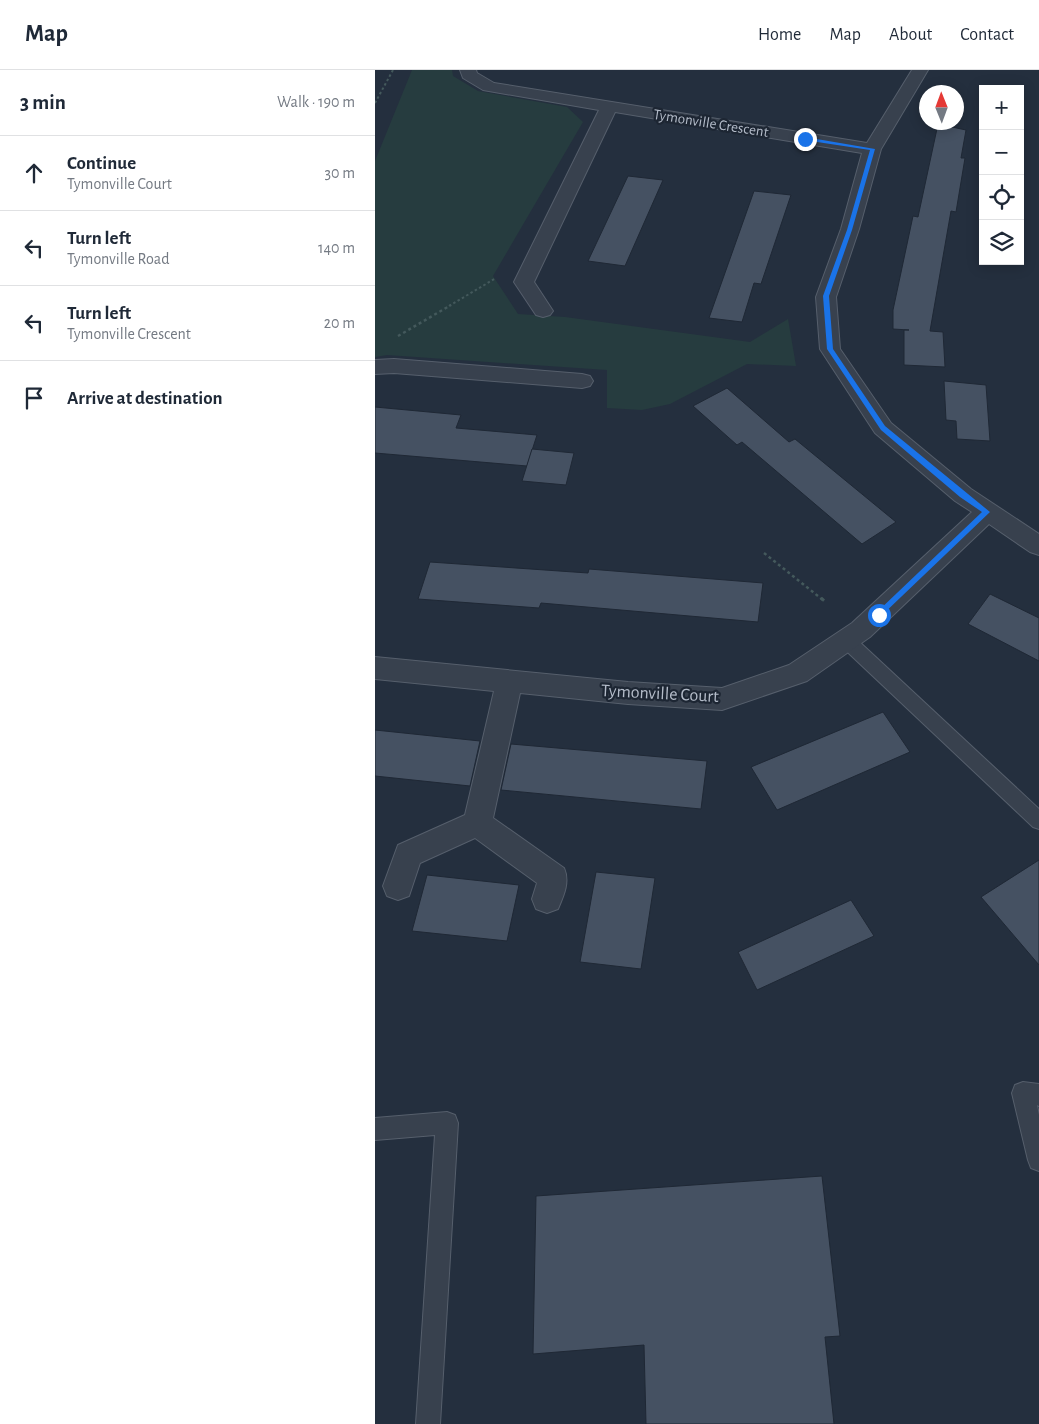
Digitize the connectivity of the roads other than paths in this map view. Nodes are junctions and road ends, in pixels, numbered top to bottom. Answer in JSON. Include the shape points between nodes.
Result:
{"nodes":[{"id":1,"x":468,"y":70,"type":"edge"},
{"id":2,"x":920,"y":70,"type":"edge"},
{"id":3,"x":609,"y":107,"type":"junction"},
{"id":4,"x":872,"y":149,"type":"junction"},
{"id":5,"x":543,"y":311,"type":"dead end"},
{"id":6,"x":375,"y":367,"type":"edge"},
{"id":7,"x":582,"y":382,"type":"dead end"},
{"id":8,"x":987,"y":512,"type":"junction"},
{"id":9,"x":1039,"y":546,"type":"edge"},
{"id":10,"x":846,"y":640,"type":"junction"},
{"id":11,"x":375,"y":668,"type":"edge"},
{"id":12,"x":510,"y":682,"type":"junction"},
{"id":13,"x":1039,"y":821,"type":"edge"},
{"id":14,"x":477,"y":823,"type":"junction"},
{"id":15,"x":398,"y":886,"type":"dead end"},
{"id":16,"x":547,"y":899,"type":"dead end"},
{"id":17,"x":1039,"y":1095,"type":"edge"},
{"id":18,"x":375,"y":1129,"type":"edge"},
{"id":19,"x":1039,"y":1160,"type":"edge"},
{"id":20,"x":428,"y":1424,"type":"edge"}],
"edges":[{"from":1,"to":3,"type":"street","name":"Tymonville Crescent","via":[[469,76],[489,87]]},
{"from":2,"to":4,"type":"street"},
{"from":3,"to":4,"type":"street","name":"Tymonville Crescent"},
{"from":3,"to":5,"type":"street","via":[[524,282]]},
{"from":4,"to":8,"type":"street","via":[[850,230],[826,296],[830,349],[883,428]]},
{"from":6,"to":7,"type":"street"},
{"from":8,"to":9,"type":"street"},
{"from":8,"to":10,"type":"street","name":"Tymonville Court","via":[[879,615]]},
{"from":10,"to":12,"type":"street","name":"Tymonville Court","via":[[797,673],[722,699]]},
{"from":10,"to":13,"type":"lane"},
{"from":11,"to":12,"type":"street","name":"Tymonville Court"},
{"from":12,"to":14,"type":"street"},
{"from":14,"to":15,"type":"street","via":[[408,854]]},
{"from":14,"to":16,"type":"street","via":[[553,878]]},
{"from":17,"to":19,"type":"lane","via":[[1023,1093]]},
{"from":18,"to":20,"type":"lane","via":[[447,1123]]}]}
